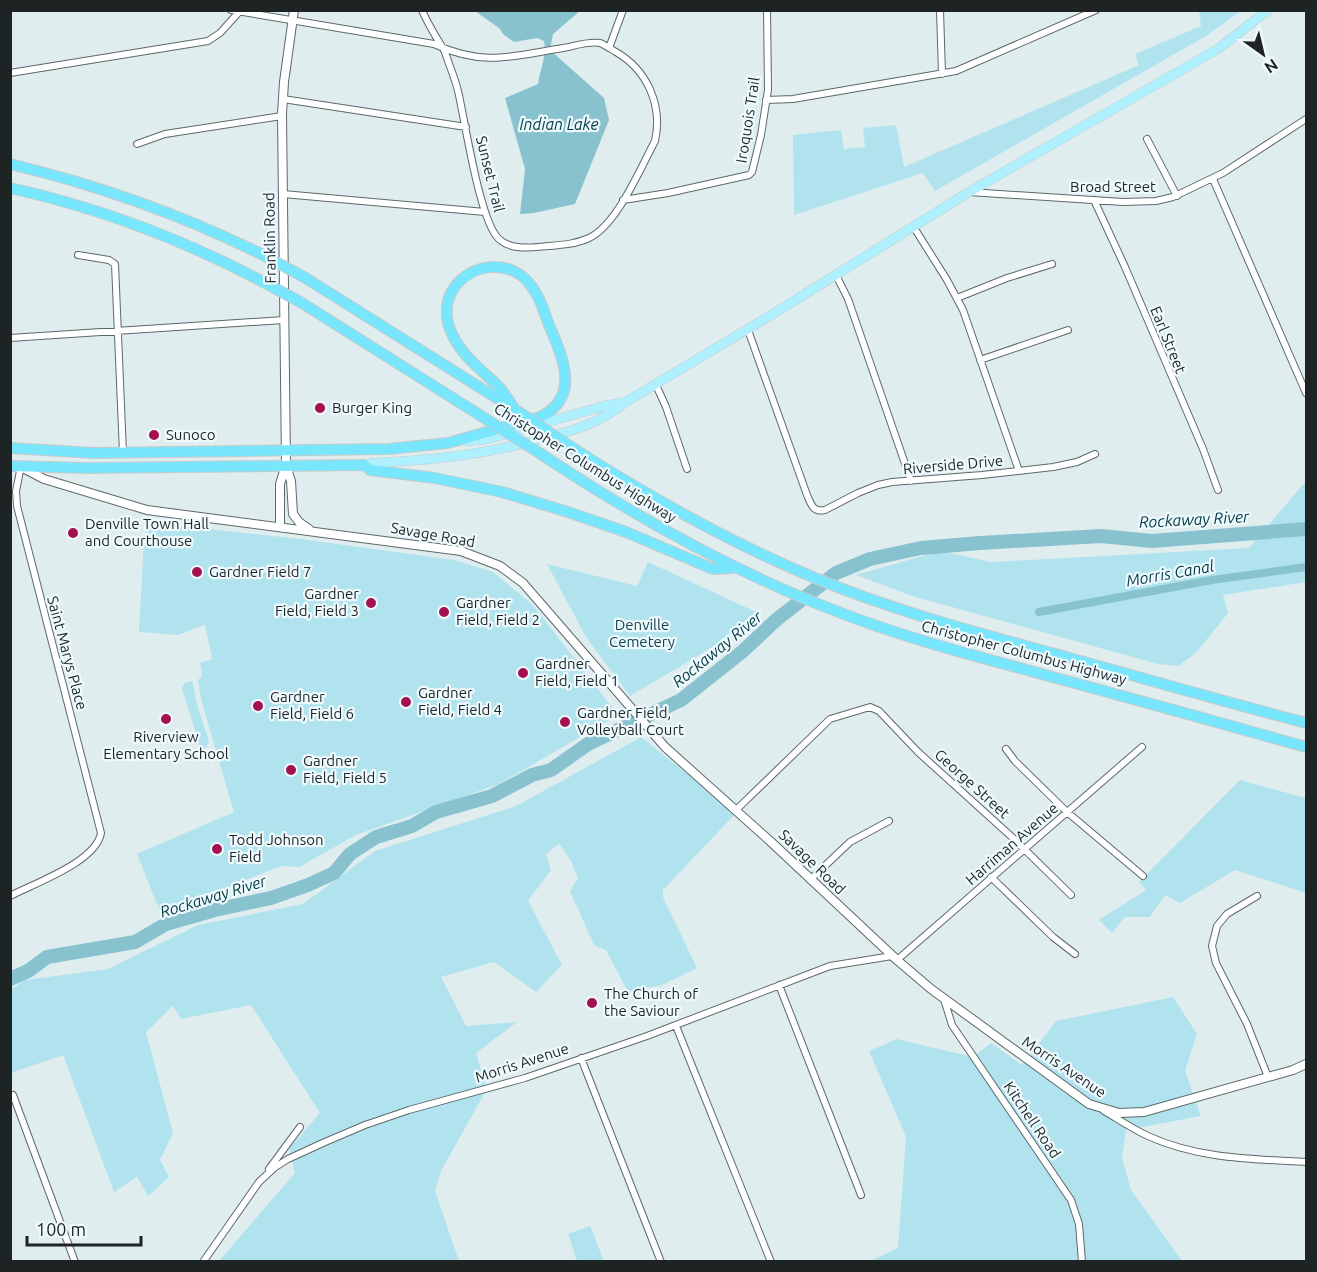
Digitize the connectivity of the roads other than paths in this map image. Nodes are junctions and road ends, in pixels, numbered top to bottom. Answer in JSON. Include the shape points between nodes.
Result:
{"nodes":[{"id":1,"x":231,"y":10,"type":"edge"},
{"id":2,"x":294,"y":10,"type":"edge"},
{"id":3,"x":422,"y":10,"type":"edge"},
{"id":4,"x":623,"y":10,"type":"edge"},
{"id":5,"x":767,"y":10,"type":"edge"},
{"id":6,"x":940,"y":10,"type":"edge"},
{"id":7,"x":1096,"y":10,"type":"edge"},
{"id":8,"x":1268,"y":10,"type":"edge"},
{"id":9,"x":239,"y":12,"type":"junction"},
{"id":10,"x":1078,"y":14,"type":"edge"},
{"id":11,"x":292,"y":21,"type":"junction"},
{"id":12,"x":442,"y":48,"type":"junction"},
{"id":13,"x":609,"y":48,"type":"junction"},
{"id":14,"x":10,"y":74,"type":"edge"},
{"id":15,"x":942,"y":74,"type":"junction"},
{"id":16,"x":283,"y":99,"type":"junction"},
{"id":17,"x":766,"y":100,"type":"junction"},
{"id":18,"x":282,"y":116,"type":"junction"},
{"id":19,"x":1306,"y":119,"type":"edge"},
{"id":20,"x":466,"y":127,"type":"junction"},
{"id":21,"x":1147,"y":139,"type":"dead end"},
{"id":22,"x":137,"y":144,"type":"dead end"},
{"id":23,"x":10,"y":164,"type":"edge"},
{"id":24,"x":1213,"y":179,"type":"junction"},
{"id":25,"x":10,"y":188,"type":"edge"},
{"id":26,"x":969,"y":192,"type":"junction"},
{"id":27,"x":283,"y":194,"type":"junction"},
{"id":28,"x":1177,"y":196,"type":"junction"},
{"id":29,"x":623,"y":200,"type":"junction"},
{"id":30,"x":1094,"y":200,"type":"junction"},
{"id":31,"x":485,"y":212,"type":"junction"},
{"id":32,"x":913,"y":226,"type":"junction"},
{"id":33,"x":78,"y":255,"type":"dead end"},
{"id":34,"x":1052,"y":264,"type":"dead end"},
{"id":35,"x":836,"y":275,"type":"junction"},
{"id":36,"x":957,"y":298,"type":"junction"},
{"id":37,"x":284,"y":320,"type":"junction"},
{"id":38,"x":748,"y":330,"type":"junction"},
{"id":39,"x":1068,"y":330,"type":"dead end"},
{"id":40,"x":118,"y":331,"type":"junction"},
{"id":41,"x":10,"y":338,"type":"edge"},
{"id":42,"x":980,"y":360,"type":"junction"},
{"id":43,"x":656,"y":385,"type":"junction"},
{"id":44,"x":1306,"y":393,"type":"edge"},
{"id":45,"x":624,"y":403,"type":"junction"},
{"id":46,"x":515,"y":410,"type":"junction"},
{"id":47,"x":448,"y":443,"type":"junction"},
{"id":48,"x":10,"y":448,"type":"edge"},
{"id":49,"x":286,"y":451,"type":"junction"},
{"id":50,"x":123,"y":453,"type":"junction"},
{"id":51,"x":1095,"y":454,"type":"dead end"},
{"id":52,"x":286,"y":465,"type":"junction"},
{"id":53,"x":364,"y":465,"type":"junction"},
{"id":54,"x":16,"y":466,"type":"edge"},
{"id":55,"x":687,"y":469,"type":"dead end"},
{"id":56,"x":1019,"y":471,"type":"junction"},
{"id":57,"x":911,"y":481,"type":"junction"},
{"id":58,"x":1218,"y":490,"type":"dead end"},
{"id":59,"x":293,"y":514,"type":"junction"},
{"id":60,"x":280,"y":527,"type":"junction"},
{"id":61,"x":312,"y":531,"type":"junction"},
{"id":62,"x":735,"y":568,"type":"junction"},
{"id":63,"x":1306,"y":723,"type":"edge"},
{"id":64,"x":1142,"y":747,"type":"dead end"},
{"id":65,"x":1306,"y":747,"type":"edge"},
{"id":66,"x":1006,"y":748,"type":"dead end"},
{"id":67,"x":735,"y":811,"type":"junction"},
{"id":68,"x":1067,"y":812,"type":"junction"},
{"id":69,"x":889,"y":821,"type":"dead end"},
{"id":70,"x":1024,"y":850,"type":"junction"},
{"id":71,"x":1143,"y":876,"type":"dead end"},
{"id":72,"x":992,"y":877,"type":"junction"},
{"id":73,"x":810,"y":879,"type":"junction"},
{"id":74,"x":11,"y":894,"type":"edge"},
{"id":75,"x":1071,"y":895,"type":"dead end"},
{"id":76,"x":1257,"y":896,"type":"dead end"},
{"id":77,"x":1075,"y":954,"type":"dead end"},
{"id":78,"x":895,"y":958,"type":"junction"},
{"id":79,"x":779,"y":985,"type":"junction"},
{"id":80,"x":927,"y":986,"type":"joint"},
{"id":81,"x":944,"y":999,"type":"junction"},
{"id":82,"x":676,"y":1026,"type":"junction"},
{"id":83,"x":581,"y":1058,"type":"junction"},
{"id":84,"x":1306,"y":1064,"type":"edge"},
{"id":85,"x":1268,"y":1077,"type":"junction"},
{"id":86,"x":13,"y":1095,"type":"dead end"},
{"id":87,"x":1099,"y":1108,"type":"junction"},
{"id":88,"x":300,"y":1127,"type":"dead end"},
{"id":89,"x":1306,"y":1162,"type":"edge"},
{"id":90,"x":259,"y":1182,"type":"junction"},
{"id":91,"x":861,"y":1195,"type":"dead end"},
{"id":92,"x":75,"y":1262,"type":"edge"},
{"id":93,"x":203,"y":1262,"type":"edge"},
{"id":94,"x":661,"y":1262,"type":"edge"},
{"id":95,"x":771,"y":1262,"type":"edge"},
{"id":96,"x":1082,"y":1262,"type":"edge"}],
"edges":[{"from":1,"to":9,"type":"street"},
{"from":2,"to":11,"type":"street","name":"Franklin Road"},
{"from":3,"to":12,"type":"street","name":"Sunset Trail"},
{"from":4,"to":13,"type":"street"},
{"from":5,"to":17,"type":"street","name":"Iroquois Trail"},
{"from":6,"to":15,"type":"street"},
{"from":7,"to":10,"type":"street"},
{"from":8,"to":26,"type":"main road","via":[[1218,49]]},
{"from":9,"to":11,"type":"street"},
{"from":9,"to":14,"type":"street","via":[[208,40]]},
{"from":10,"to":15,"type":"street","via":[[980,61]]},
{"from":11,"to":12,"type":"street"},
{"from":11,"to":16,"type":"street","name":"Franklin Road"},
{"from":12,"to":13,"type":"street","via":[[469,56],[504,59],[599,43]]},
{"from":12,"to":20,"type":"street","name":"Sunset Trail","via":[[457,87]]},
{"from":13,"to":29,"type":"street","name":"Sunset Trail","via":[[628,59],[642,74],[654,99],[658,120],[655,141]]},
{"from":15,"to":17,"type":"street"},
{"from":16,"to":18,"type":"street","name":"Franklin Road"},
{"from":16,"to":20,"type":"street"},
{"from":17,"to":29,"type":"street","name":"Iroquois Trail","via":[[755,160],[748,175]]},
{"from":18,"to":22,"type":"street","via":[[165,134]]},
{"from":18,"to":27,"type":"street","name":"Franklin Road"},
{"from":19,"to":24,"type":"street","name":"Broad Street"},
{"from":20,"to":31,"type":"street","name":"Sunset Trail"},
{"from":21,"to":28,"type":"street"},
{"from":23,"to":46,"type":"highway","name":"Christopher Columbus Highway","bridge":true,"via":[[150,205],[261,254]]},
{"from":24,"to":28,"type":"street","name":"Broad Street"},
{"from":24,"to":44,"type":"street"},
{"from":25,"to":62,"type":"highway","name":"Christopher Columbus Highway","bridge":true,"via":[[158,232],[269,285],[645,520]]},
{"from":26,"to":30,"type":"street","name":"Broad Street"},
{"from":26,"to":32,"type":"main road"},
{"from":27,"to":31,"type":"street"},
{"from":27,"to":37,"type":"street","name":"Franklin Road"},
{"from":28,"to":30,"type":"street","name":"Broad Street","via":[[1156,201]]},
{"from":29,"to":31,"type":"street","name":"Sunset Trail","via":[[599,233],[570,244],[510,246],[493,233]]},
{"from":30,"to":58,"type":"street","name":"Earl Street"},
{"from":32,"to":35,"type":"main road"},
{"from":32,"to":36,"type":"street"},
{"from":33,"to":40,"type":"street","via":[[115,264]]},
{"from":34,"to":36,"type":"street"},
{"from":35,"to":38,"type":"main road"},
{"from":35,"to":57,"type":"street","via":[[848,299]]},
{"from":36,"to":42,"type":"street"},
{"from":37,"to":40,"type":"street"},
{"from":37,"to":49,"type":"street","name":"Franklin Road"},
{"from":38,"to":43,"type":"main road"},
{"from":38,"to":57,"type":"street","name":"Riverside Drive","via":[[814,508],[830,508],[878,485]]},
{"from":39,"to":42,"type":"street"},
{"from":40,"to":41,"type":"street"},
{"from":40,"to":50,"type":"street"},
{"from":42,"to":56,"type":"street"},
{"from":43,"to":45,"type":"main road"},
{"from":43,"to":55,"type":"street"},
{"from":45,"to":47,"type":"main road","via":[[488,439]]},
{"from":45,"to":53,"type":"main road","via":[[608,416],[573,431],[504,450]]},
{"from":46,"to":47,"type":"highway","via":[[500,388],[469,360],[448,326],[450,294],[464,277],[483,268],[506,268],[529,283],[562,356],[566,373],[564,391],[547,414]]},
{"from":46,"to":63,"type":"highway","name":"Christopher Columbus Highway","bridge":true,"via":[[705,526],[873,600]]},
{"from":47,"to":49,"type":"highway","via":[[388,449]]},
{"from":48,"to":50,"type":"highway"},
{"from":49,"to":50,"type":"highway"},
{"from":49,"to":52,"type":"street","name":"Franklin Road"},
{"from":51,"to":56,"type":"street","name":"Riverside Drive","via":[[1077,462]]},
{"from":52,"to":53,"type":"highway"},
{"from":52,"to":54,"type":"highway"},
{"from":52,"to":59,"type":"street","name":"Franklin Road"},
{"from":52,"to":60,"type":"street","name":"Franklin Road","via":[[280,484]]},
{"from":53,"to":62,"type":"highway","via":[[370,470],[502,492],[626,532],[713,569]]},
{"from":54,"to":60,"type":"street","name":"Savage Road","via":[[129,506]]},
{"from":54,"to":74,"type":"street","name":"Saint Marys Place","via":[[18,506],[100,837],[84,857]]},
{"from":56,"to":57,"type":"street","name":"Riverside Drive"},
{"from":59,"to":60,"type":"street"},
{"from":59,"to":61,"type":"street"},
{"from":60,"to":61,"type":"street","name":"Savage Road"},
{"from":61,"to":67,"type":"street","name":"Savage Road","via":[[461,551],[500,566],[541,602],[665,747]]},
{"from":62,"to":65,"type":"highway","name":"Christopher Columbus Highway","via":[[834,611],[940,646]]},
{"from":64,"to":68,"type":"street","name":"Harriman Avenue"},
{"from":66,"to":68,"type":"street"},
{"from":67,"to":70,"type":"street","name":"George Street","via":[[818,728],[830,719],[870,707],[879,711]]},
{"from":67,"to":73,"type":"street","name":"Savage Road"},
{"from":68,"to":70,"type":"street","name":"Harriman Avenue"},
{"from":68,"to":71,"type":"street"},
{"from":69,"to":73,"type":"street","via":[[850,842]]},
{"from":70,"to":72,"type":"street","name":"Harriman Avenue"},
{"from":70,"to":75,"type":"street","name":"George Street"},
{"from":72,"to":77,"type":"street"},
{"from":72,"to":78,"type":"street","name":"Harriman Avenue"},
{"from":73,"to":78,"type":"street","name":"Savage Road"},
{"from":76,"to":85,"type":"street","via":[[1227,914],[1217,926],[1212,946],[1216,963]]},
{"from":78,"to":79,"type":"street","name":"Morris Avenue","via":[[830,966]]},
{"from":78,"to":80,"type":"street","name":"Savage Road"},
{"from":79,"to":82,"type":"street","name":"Morris Avenue"},
{"from":79,"to":91,"type":"street"},
{"from":80,"to":81,"type":"street","name":"Morris Avenue"},
{"from":81,"to":87,"type":"street","name":"Morris Avenue"},
{"from":81,"to":96,"type":"street","name":"Kitchell Road","via":[[952,1025],[1071,1200],[1079,1224]]},
{"from":82,"to":83,"type":"street","name":"Morris Avenue"},
{"from":82,"to":95,"type":"street"},
{"from":83,"to":90,"type":"street","name":"Morris Avenue","via":[[365,1125],[288,1159]]},
{"from":83,"to":94,"type":"street"},
{"from":84,"to":85,"type":"street","name":"Morris Avenue"},
{"from":85,"to":87,"type":"street","name":"Morris Avenue","via":[[1144,1112],[1119,1113]]},
{"from":86,"to":92,"type":"street"},
{"from":87,"to":89,"type":"street","via":[[1147,1135],[1182,1148],[1229,1158]]},
{"from":88,"to":90,"type":"street"},
{"from":90,"to":93,"type":"street","name":"Morris Avenue"}]}
